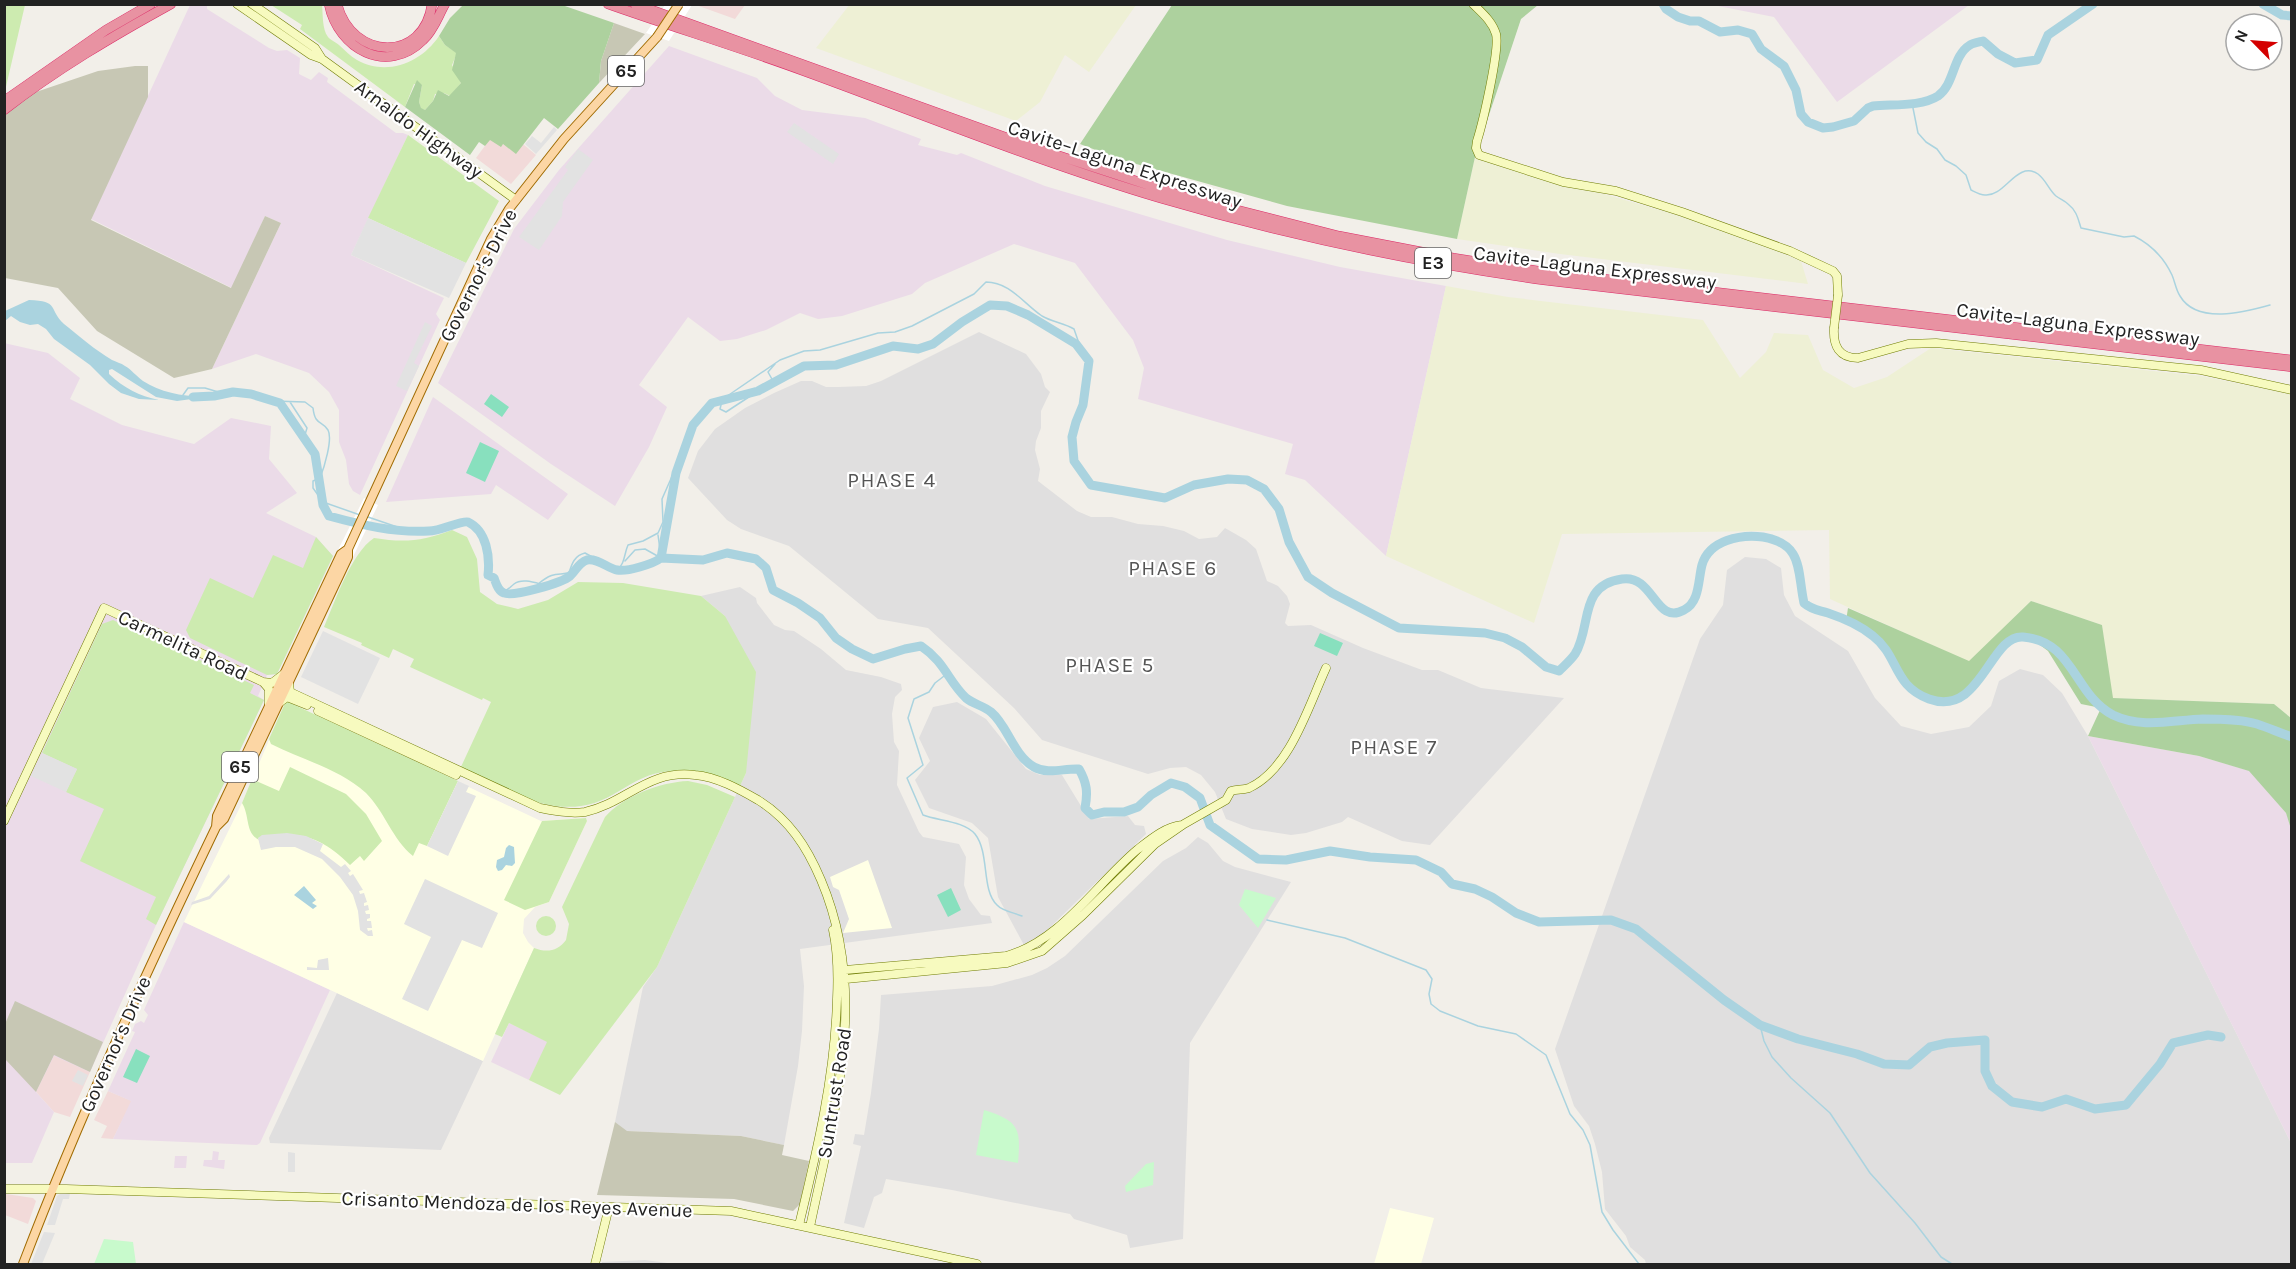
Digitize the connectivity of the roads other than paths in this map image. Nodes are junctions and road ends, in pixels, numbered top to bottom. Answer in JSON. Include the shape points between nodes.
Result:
{"nodes":[{"id":1,"x":151,"y":4,"type":"edge"},
{"id":2,"x":171,"y":4,"type":"edge"},
{"id":3,"x":237,"y":4,"type":"edge"},
{"id":4,"x":252,"y":4,"type":"edge"},
{"id":5,"x":329,"y":4,"type":"edge"},
{"id":6,"x":337,"y":4,"type":"edge"},
{"id":7,"x":432,"y":4,"type":"edge"},
{"id":8,"x":445,"y":4,"type":"edge"},
{"id":9,"x":608,"y":4,"type":"edge"},
{"id":10,"x":635,"y":4,"type":"edge"},
{"id":11,"x":679,"y":4,"type":"edge"},
{"id":12,"x":1473,"y":4,"type":"edge"},
{"id":13,"x":322,"y":59,"type":"junction"},
{"id":14,"x":4,"y":101,"type":"edge"},
{"id":15,"x":4,"y":110,"type":"edge"},
{"id":16,"x":516,"y":200,"type":"junction"},
{"id":17,"x":2292,"y":360,"type":"edge"},
{"id":18,"x":2292,"y":367,"type":"edge"},
{"id":19,"x":2292,"y":390,"type":"edge"},
{"id":20,"x":346,"y":554,"type":"junction"},
{"id":21,"x":1326,"y":668,"type":"dead end"},
{"id":22,"x":285,"y":673,"type":"junction"},
{"id":23,"x":263,"y":682,"type":"junction"},
{"id":24,"x":289,"y":682,"type":"junction"},
{"id":25,"x":279,"y":703,"type":"junction"},
{"id":26,"x":268,"y":708,"type":"junction"},
{"id":27,"x":1236,"y":799,"type":"dead end"},
{"id":28,"x":1225,"y":800,"type":"junction"},
{"id":29,"x":597,"y":811,"type":"junction"},
{"id":30,"x":4,"y":821,"type":"edge"},
{"id":31,"x":216,"y":827,"type":"junction"},
{"id":32,"x":845,"y":974,"type":"junction"},
{"id":33,"x":4,"y":1189,"type":"edge"},
{"id":34,"x":52,"y":1189,"type":"junction"},
{"id":35,"x":609,"y":1207,"type":"junction"},
{"id":36,"x":799,"y":1225,"type":"junction"},
{"id":37,"x":810,"y":1227,"type":"junction"},
{"id":38,"x":23,"y":1264,"type":"edge"},
{"id":39,"x":595,"y":1264,"type":"edge"},
{"id":40,"x":977,"y":1264,"type":"edge"}],
"edges":[{"from":1,"to":14,"type":"highway","via":[[106,30]]},
{"from":2,"to":15,"type":"highway","via":[[110,38]]},
{"from":3,"to":13,"type":"street","name":"Arnaldo Highway"},
{"from":4,"to":13,"type":"street","name":"Arnaldo Highway","via":[[315,48]]},
{"from":5,"to":8,"type":"highway","via":[[336,26],[346,40],[362,51],[386,56],[409,50],[423,40]]},
{"from":6,"to":7,"type":"highway","via":[[345,25],[356,38],[387,48],[404,44],[417,35],[428,21]]},
{"from":9,"to":18,"type":"highway","name":"Cavite–Laguna Expressway","number":"E3","via":[[1099,179],[1337,244],[1544,280]]},
{"from":10,"to":17,"type":"highway","name":"Cavite–Laguna Expressway","number":"E3","via":[[1101,171],[1212,205],[1340,236],[1544,272]]},
{"from":11,"to":16,"type":"main road","name":"Governor's Drive","number":"65","bridge":true,"via":[[657,37],[582,118]]},
{"from":12,"to":19,"type":"street","bridge":true,"via":[[1492,25],[1497,39],[1476,148],[1479,155],[1563,182],[1616,190],[1790,250],[1833,271],[1838,295],[1836,347],[1842,354],[1858,358],[1912,343],[1936,343],[2201,370]]},
{"from":13,"to":16,"type":"street","name":"Arnaldo Highway"},
{"from":16,"to":20,"type":"main road","name":"Governor's Drive","number":"65","via":[[491,239]]},
{"from":20,"to":22,"type":"main road","name":"Governor's Drive","number":"65"},
{"from":20,"to":24,"type":"main road","name":"Governor's Drive","number":"65"},
{"from":21,"to":28,"type":"street","via":[[1285,755],[1263,780],[1247,789],[1232,791]]},
{"from":22,"to":23,"type":"street","via":[[272,683]]},
{"from":22,"to":26,"type":"main road","name":"Governor's Drive","number":"65"},
{"from":23,"to":26,"type":"street","via":[[269,689]]},
{"from":23,"to":30,"type":"street","name":"Carmelita Road","via":[[104,608]]},
{"from":24,"to":25,"type":"main road","name":"Governor's Drive","number":"65"},
{"from":24,"to":29,"type":"street","via":[[290,692],[534,806],[566,812]]},
{"from":25,"to":29,"type":"street","via":[[287,697],[532,810],[566,816]]},
{"from":25,"to":31,"type":"main road","name":"Governor's Drive","number":"65","via":[[224,819]]},
{"from":26,"to":31,"type":"main road","name":"Governor's Drive","number":"65","via":[[217,816]]},
{"from":27,"to":28,"type":"street"},
{"from":28,"to":32,"type":"street","via":[[1184,825],[1171,826],[1151,838],[1074,912],[1038,943],[1021,952]]},
{"from":29,"to":32,"type":"street","name":"Suntrust Road","via":[[654,779],[675,774],[717,780],[763,804],[788,824],[818,872],[837,924]]},
{"from":29,"to":36,"type":"street","name":"Suntrust Road","via":[[656,783],[684,778],[701,780],[773,815],[809,865],[835,938],[837,1018],[827,1097]]},
{"from":31,"to":34,"type":"main road","name":"Governor's Drive","number":"65"},
{"from":32,"to":37,"type":"street","name":"Suntrust Road","via":[[843,1061]]},
{"from":33,"to":34,"type":"street","name":"Crisanto Mendoza de los Reyes Avenue"},
{"from":34,"to":35,"type":"street","name":"Crisanto Mendoza de los Reyes Avenue"},
{"from":34,"to":38,"type":"main road","name":"Governor's Drive","number":"65"},
{"from":35,"to":36,"type":"street","name":"Crisanto Mendoza de los Reyes Avenue","via":[[731,1211]]},
{"from":35,"to":39,"type":"street"},
{"from":36,"to":37,"type":"street","name":"Crisanto Mendoza de los Reyes Avenue"},
{"from":37,"to":40,"type":"street","name":"Crisanto Mendoza de los Reyes Avenue"}]}
